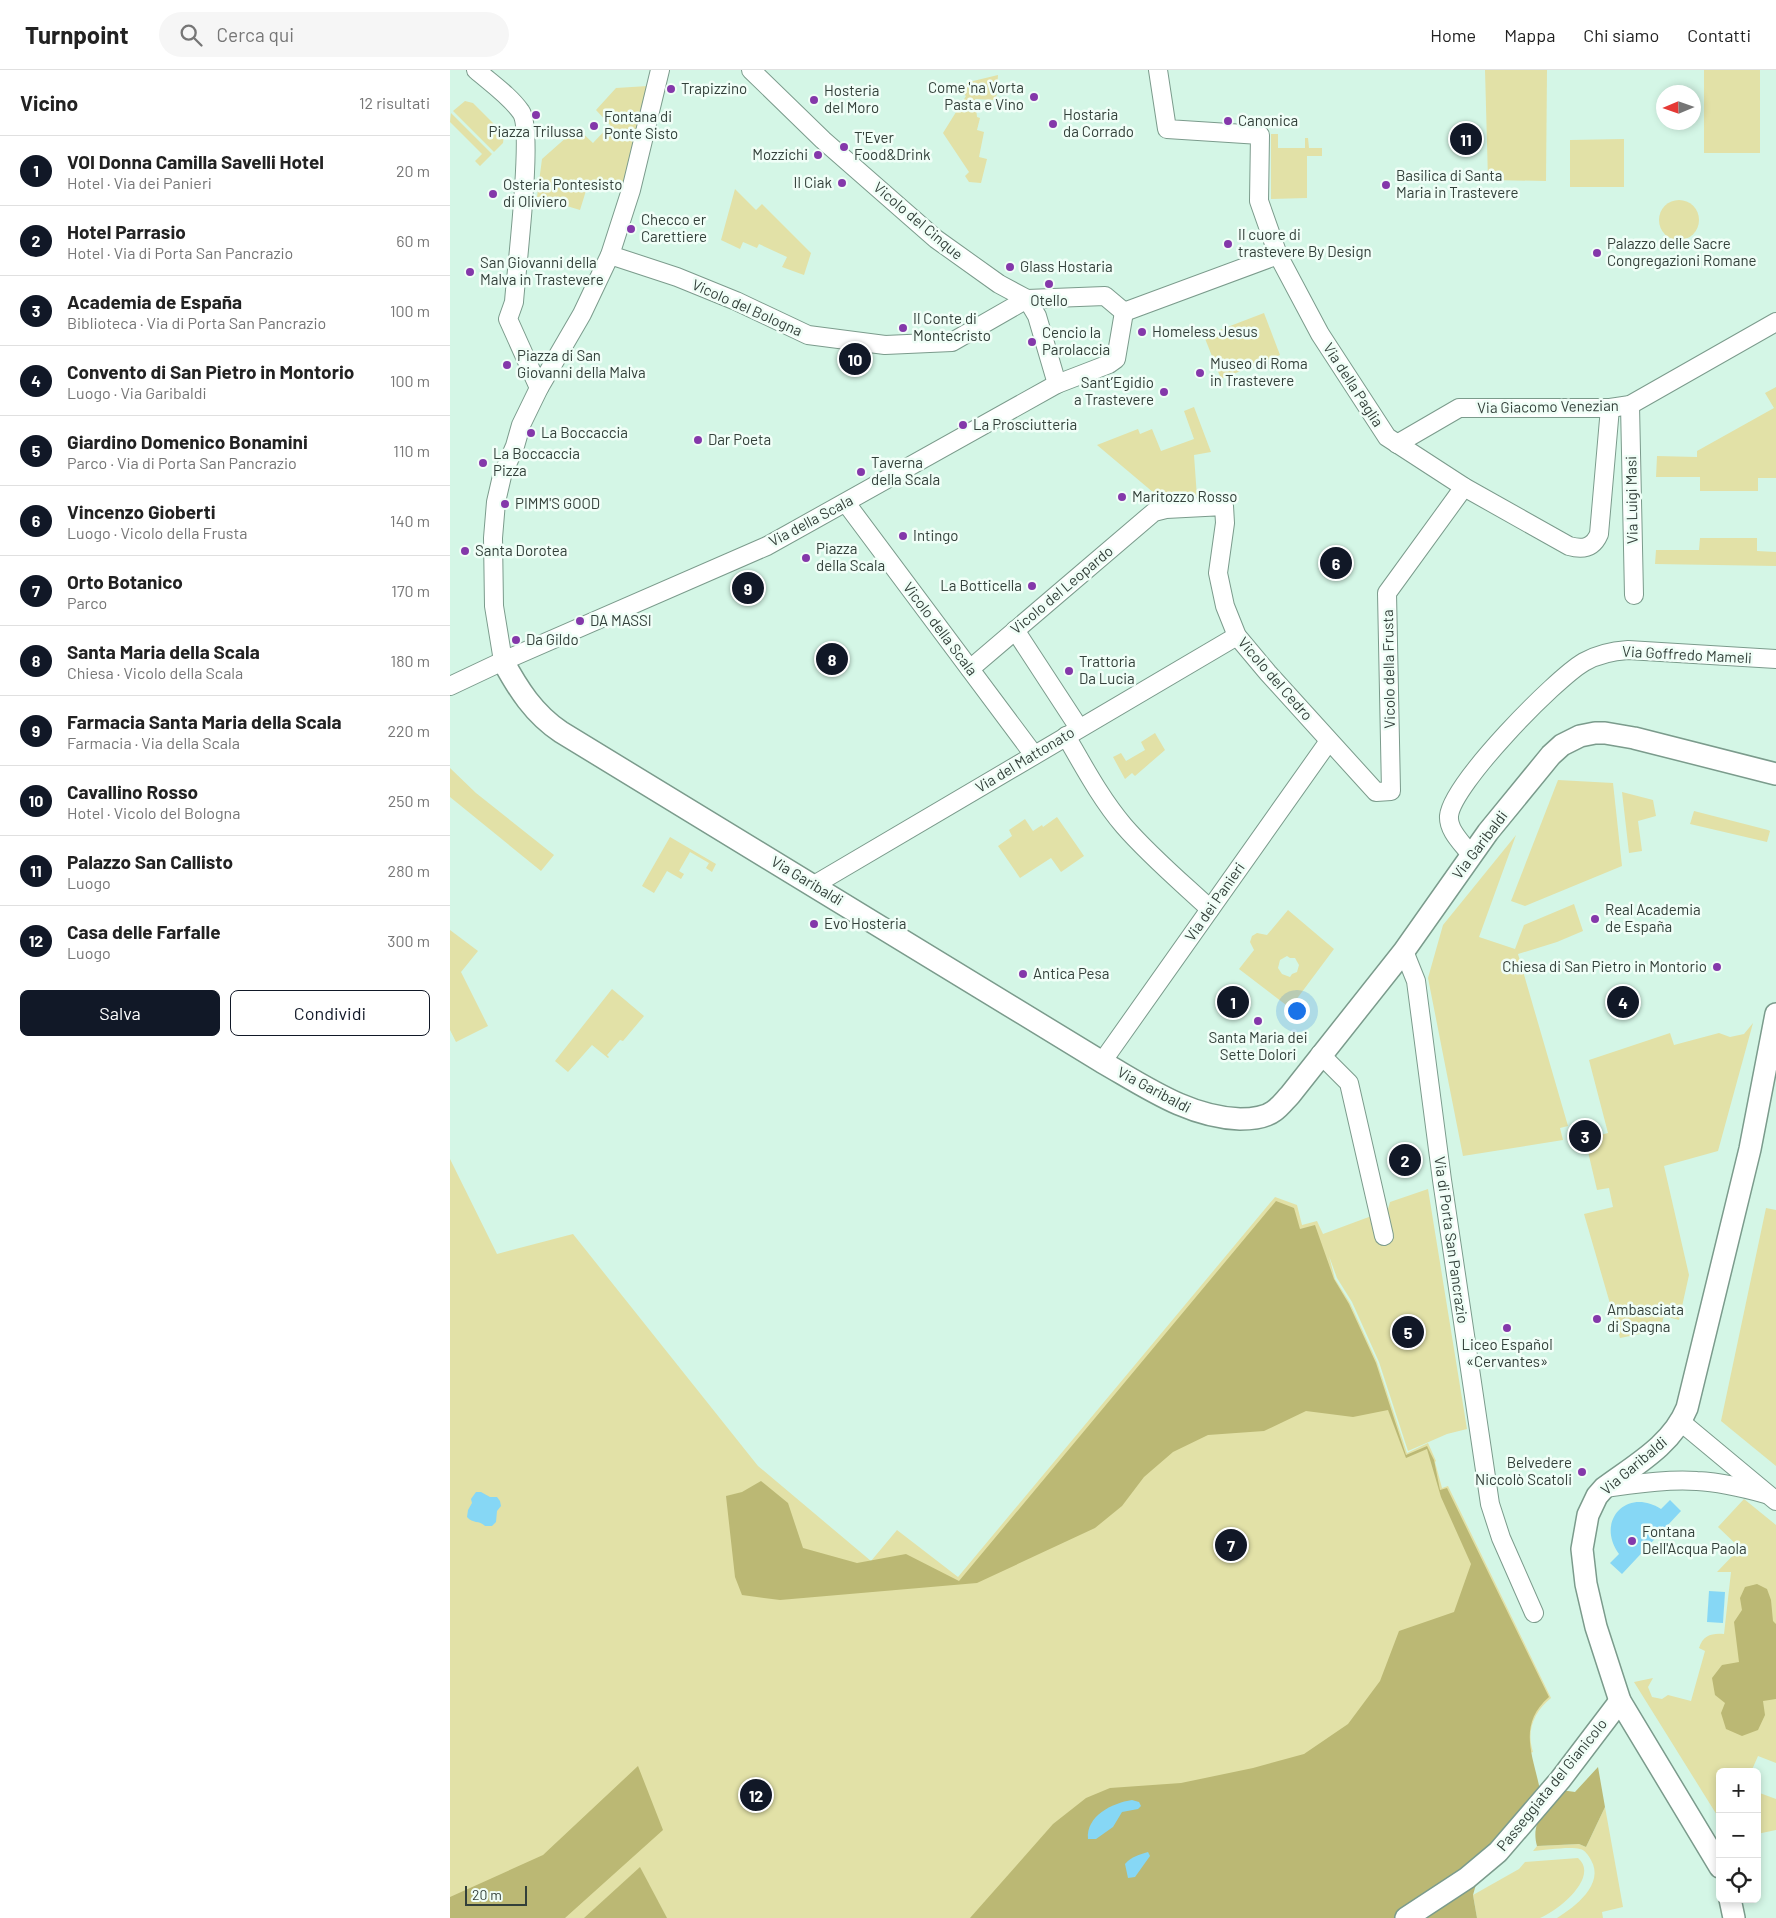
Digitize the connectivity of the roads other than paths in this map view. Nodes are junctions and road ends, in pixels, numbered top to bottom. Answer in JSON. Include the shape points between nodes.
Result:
{"nodes":[{"id":1,"x":476,"y":70,"type":"edge"},
{"id":2,"x":660,"y":70,"type":"edge"},
{"id":3,"x":751,"y":70,"type":"edge"},
{"id":4,"x":1158,"y":70,"type":"edge"},
{"id":5,"x":610,"y":255,"type":"junction"},
{"id":6,"x":1278,"y":255,"type":"junction"},
{"id":7,"x":1027,"y":299,"type":"junction"},
{"id":8,"x":1124,"y":312,"type":"junction"},
{"id":9,"x":1776,"y":322,"type":"edge"},
{"id":10,"x":1057,"y":384,"type":"junction"},
{"id":11,"x":539,"y":388,"type":"junction"},
{"id":12,"x":1630,"y":405,"type":"junction"},
{"id":13,"x":1610,"y":408,"type":"junction"},
{"id":14,"x":1398,"y":444,"type":"junction"},
{"id":15,"x":1464,"y":486,"type":"junction"},
{"id":16,"x":846,"y":503,"type":"junction"},
{"id":17,"x":1154,"y":512,"type":"joint"},
{"id":18,"x":1634,"y":595,"type":"dead end"},
{"id":19,"x":1015,"y":630,"type":"junction"},
{"id":20,"x":1237,"y":636,"type":"junction"},
{"id":21,"x":1776,"y":659,"type":"edge"},
{"id":22,"x":503,"y":661,"type":"junction"},
{"id":23,"x":970,"y":669,"type":"junction"},
{"id":24,"x":450,"y":686,"type":"edge"},
{"id":25,"x":1072,"y":732,"type":"junction"},
{"id":26,"x":1329,"y":741,"type":"junction"},
{"id":27,"x":1034,"y":756,"type":"junction"},
{"id":28,"x":1776,"y":774,"type":"edge"},
{"id":29,"x":1471,"y":856,"type":"junction"},
{"id":30,"x":814,"y":886,"type":"junction"},
{"id":31,"x":1210,"y":909,"type":"junction"},
{"id":32,"x":1404,"y":951,"type":"junction"},
{"id":33,"x":1776,"y":1014,"type":"edge"},
{"id":34,"x":1320,"y":1054,"type":"junction"},
{"id":35,"x":1102,"y":1062,"type":"junction"},
{"id":36,"x":1384,"y":1236,"type":"dead end"},
{"id":37,"x":1681,"y":1422,"type":"junction"},
{"id":38,"x":1604,"y":1488,"type":"junction"},
{"id":39,"x":1771,"y":1498,"type":"edge"},
{"id":40,"x":1534,"y":1613,"type":"dead end"},
{"id":41,"x":1620,"y":1700,"type":"junction"},
{"id":42,"x":1716,"y":1860,"type":"edge"},
{"id":43,"x":1731,"y":1903,"type":"edge"},
{"id":44,"x":1406,"y":1918,"type":"edge"},
{"id":45,"x":1734,"y":1918,"type":"edge"}],
"edges":[{"from":1,"to":11,"type":"street","via":[[521,112],[526,127],[514,302],[508,319]]},
{"from":2,"to":5,"type":"street","via":[[631,190]]},
{"from":3,"to":7,"type":"street","name":"Vicolo del Cinque","via":[[823,140],[936,238],[999,284]]},
{"from":4,"to":6,"type":"street","name":"Via della Paglia","via":[[1167,128],[1260,135],[1260,201]]},
{"from":5,"to":7,"type":"street","name":"Vicolo del Bologna","via":[[728,297],[808,335],[884,346],[952,342]]},
{"from":5,"to":11,"type":"street","via":[[582,314]]},
{"from":6,"to":8,"type":"street"},
{"from":6,"to":14,"type":"street","name":"Via della Paglia","via":[[1320,334],[1387,437]]},
{"from":7,"to":8,"type":"street","via":[[1105,296]]},
{"from":7,"to":10,"type":"street","via":[[1037,316]]},
{"from":8,"to":10,"type":"street","name":"Via della Scala","via":[[1116,359]]},
{"from":9,"to":12,"type":"street","name":"Via Giacomo Venezian"},
{"from":10,"to":16,"type":"street","name":"Via della Scala"},
{"from":11,"to":22,"type":"street","via":[[521,425],[496,502],[494,600]]},
{"from":12,"to":13,"type":"street","name":"Via Giacomo Venezian"},
{"from":12,"to":18,"type":"street","name":"Via Luigi Masi"},
{"from":13,"to":14,"type":"street","name":"Via Giacomo Venezian","via":[[1459,408]]},
{"from":13,"to":15,"type":"street","name":"Via della Paglia","via":[[1599,534],[1595,542],[1586,548],[1569,546]]},
{"from":14,"to":15,"type":"street","name":"Via della Paglia"},
{"from":15,"to":26,"type":"street","name":"Vicolo della Frusta","via":[[1387,593],[1391,791],[1376,792]]},
{"from":16,"to":22,"type":"street","name":"Via della Scala","via":[[767,546]]},
{"from":16,"to":23,"type":"street","name":"Vicolo della Scala"},
{"from":17,"to":19,"type":"street","name":"Vicolo del Leopardo"},
{"from":17,"to":20,"type":"street","name":"Vicolo del Cedro","via":[[1224,506],[1225,523],[1218,572],[1225,606]]},
{"from":19,"to":23,"type":"street","name":"Vicolo del Leopardo"},
{"from":19,"to":25,"type":"street"},
{"from":20,"to":25,"type":"street","name":"Via del Mattonato"},
{"from":20,"to":26,"type":"street","name":"Vicolo del Cedro"},
{"from":21,"to":29,"type":"street","name":"Via Goffredo Mameli","via":[[1628,650],[1607,653],[1584,662],[1524,717],[1488,755],[1456,797],[1449,822]]},
{"from":22,"to":24,"type":"street","name":"Via della Scala"},
{"from":22,"to":30,"type":"street","name":"Via Garibaldi","via":[[526,699],[552,726]]},
{"from":23,"to":27,"type":"street","name":"Vicolo della Scala"},
{"from":25,"to":27,"type":"street","name":"Via del Mattonato"},
{"from":25,"to":31,"type":"street","via":[[1102,798],[1144,848]]},
{"from":26,"to":31,"type":"street","name":"Via dei Panieri"},
{"from":27,"to":30,"type":"street","name":"Via del Mattonato"},
{"from":28,"to":29,"type":"street","name":"Via Garibaldi","via":[[1634,738],[1605,733],[1587,734],[1570,740],[1551,755]]},
{"from":29,"to":32,"type":"street","name":"Via Garibaldi"},
{"from":30,"to":35,"type":"street","name":"Via Garibaldi"},
{"from":31,"to":35,"type":"street","name":"Via dei Panieri"},
{"from":32,"to":34,"type":"street","name":"Via Garibaldi"},
{"from":32,"to":40,"type":"street","name":"Via di Porta San Pancrazio","via":[[1416,981],[1490,1504]]},
{"from":33,"to":37,"type":"street","name":"Via Garibaldi","via":[[1750,1148],[1692,1392]]},
{"from":34,"to":35,"type":"street","name":"Via Garibaldi","via":[[1290,1095],[1273,1112],[1248,1119],[1206,1115],[1176,1104]]},
{"from":34,"to":36,"type":"street","via":[[1349,1082]]},
{"from":37,"to":38,"type":"street","name":"Via Garibaldi","via":[[1660,1446]]},
{"from":37,"to":39,"type":"street"},
{"from":38,"to":39,"type":"street","via":[[1656,1481],[1691,1481],[1730,1485]]},
{"from":38,"to":41,"type":"street","name":"Via Garibaldi","via":[[1588,1515],[1583,1537],[1583,1562],[1587,1594]]},
{"from":41,"to":42,"type":"street","name":"Via Garibaldi"},
{"from":41,"to":44,"type":"street","name":"Passeggiata del Gianicolo","via":[[1560,1780],[1498,1852],[1475,1872]]},
{"from":43,"to":45,"type":"street"}]}
